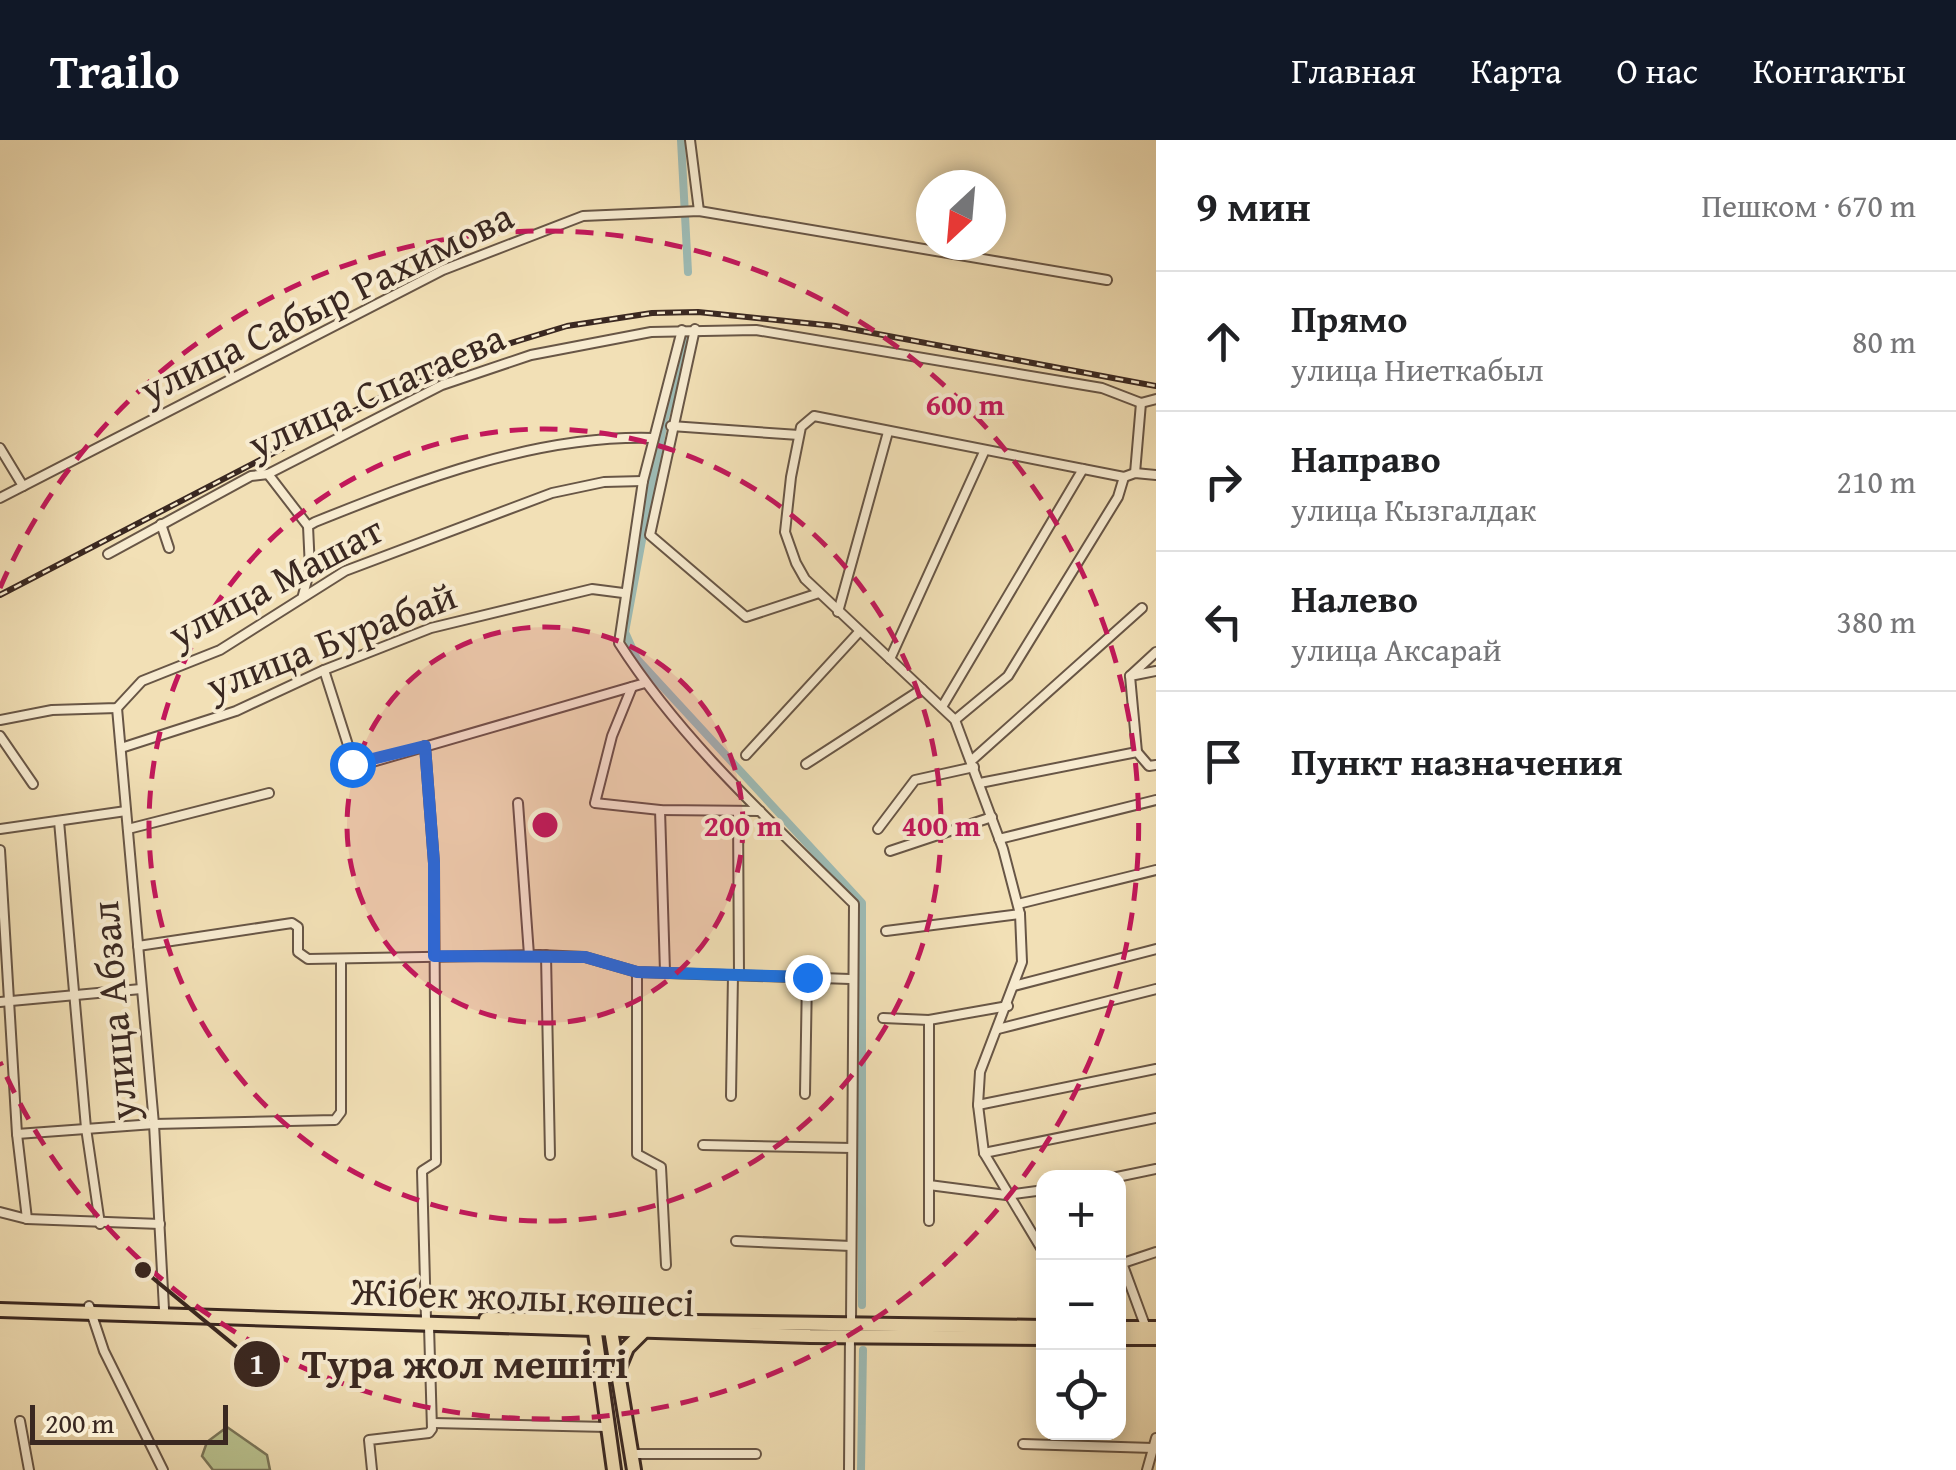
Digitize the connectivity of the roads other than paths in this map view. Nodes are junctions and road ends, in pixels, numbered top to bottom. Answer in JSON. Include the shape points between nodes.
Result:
{"nodes":[{"id":1,"x":690,"y":140,"type":"edge"},
{"id":2,"x":694,"y":211,"type":"junction"},
{"id":3,"x":1107,"y":280,"type":"dead end"},
{"id":4,"x":695,"y":329,"type":"junction"},
{"id":5,"x":682,"y":330,"type":"junction"},
{"id":6,"x":1156,"y":399,"type":"edge"},
{"id":7,"x":1141,"y":403,"type":"junction"},
{"id":8,"x":671,"y":426,"type":"junction"},
{"id":9,"x":888,"y":432,"type":"junction"},
{"id":10,"x":799,"y":436,"type":"junction"},
{"id":11,"x":652,"y":438,"type":"junction"},
{"id":12,"x":0,"y":448,"type":"edge"},
{"id":13,"x":984,"y":452,"type":"junction"},
{"id":14,"x":1083,"y":469,"type":"junction"},
{"id":15,"x":1135,"y":473,"type":"junction"},
{"id":16,"x":268,"y":474,"type":"junction"},
{"id":17,"x":1156,"y":475,"type":"edge"},
{"id":18,"x":1124,"y":477,"type":"junction"},
{"id":19,"x":643,"y":480,"type":"junction"},
{"id":20,"x":22,"y":486,"type":"junction"},
{"id":21,"x":0,"y":498,"type":"edge"},
{"id":22,"x":161,"y":524,"type":"junction"},
{"id":23,"x":308,"y":526,"type":"junction"},
{"id":24,"x":169,"y":548,"type":"dead end"},
{"id":25,"x":108,"y":554,"type":"dead end"},
{"id":26,"x":623,"y":592,"type":"junction"},
{"id":27,"x":819,"y":593,"type":"junction"},
{"id":28,"x":303,"y":595,"type":"junction"},
{"id":29,"x":1142,"y":608,"type":"dead end"},
{"id":30,"x":838,"y":612,"type":"junction"},
{"id":31,"x":859,"y":632,"type":"junction"},
{"id":32,"x":1156,"y":652,"type":"edge"},
{"id":33,"x":890,"y":659,"type":"junction"},
{"id":34,"x":324,"y":670,"type":"junction"},
{"id":35,"x":1156,"y":671,"type":"edge"},
{"id":36,"x":1130,"y":676,"type":"junction"},
{"id":37,"x":645,"y":683,"type":"junction"},
{"id":38,"x":632,"y":687,"type":"junction"},
{"id":39,"x":922,"y":689,"type":"junction"},
{"id":40,"x":116,"y":708,"type":"junction"},
{"id":41,"x":942,"y":708,"type":"junction"},
{"id":42,"x":0,"y":720,"type":"edge"},
{"id":43,"x":956,"y":720,"type":"junction"},
{"id":44,"x":0,"y":736,"type":"edge"},
{"id":45,"x":425,"y":746,"type":"junction"},
{"id":46,"x":121,"y":748,"type":"junction"},
{"id":47,"x":1137,"y":752,"type":"junction"},
{"id":48,"x":746,"y":755,"type":"dead end"},
{"id":49,"x":806,"y":764,"type":"dead end"},
{"id":50,"x":972,"y":764,"type":"junction"},
{"id":51,"x":1152,"y":765,"type":"edge"},
{"id":52,"x":980,"y":783,"type":"junction"},
{"id":53,"x":33,"y":784,"type":"dead end"},
{"id":54,"x":268,"y":793,"type":"dead end"},
{"id":55,"x":1156,"y":800,"type":"edge"},
{"id":56,"x":518,"y":803,"type":"dead end"},
{"id":57,"x":660,"y":810,"type":"junction"},
{"id":58,"x":738,"y":811,"type":"junction"},
{"id":59,"x":760,"y":811,"type":"junction"},
{"id":60,"x":126,"y":812,"type":"junction"},
{"id":61,"x":992,"y":817,"type":"junction"},
{"id":62,"x":60,"y":820,"type":"junction"},
{"id":63,"x":0,"y":829,"type":"edge"},
{"id":64,"x":128,"y":829,"type":"junction"},
{"id":65,"x":878,"y":829,"type":"dead end"},
{"id":66,"x":999,"y":839,"type":"junction"},
{"id":67,"x":0,"y":850,"type":"edge"},
{"id":68,"x":890,"y":851,"type":"dead end"},
{"id":69,"x":1156,"y":870,"type":"edge"},
{"id":70,"x":1019,"y":909,"type":"junction"},
{"id":71,"x":886,"y":931,"type":"dead end"},
{"id":72,"x":138,"y":946,"type":"junction"},
{"id":73,"x":1156,"y":949,"type":"edge"},
{"id":74,"x":529,"y":955,"type":"junction"},
{"id":75,"x":546,"y":955,"type":"junction"},
{"id":76,"x":434,"y":956,"type":"junction"},
{"id":77,"x":342,"y":958,"type":"junction"},
{"id":78,"x":637,"y":972,"type":"junction"},
{"id":79,"x":665,"y":972,"type":"junction"},
{"id":80,"x":736,"y":975,"type":"junction"},
{"id":81,"x":807,"y":977,"type":"junction"},
{"id":82,"x":850,"y":979,"type":"junction"},
{"id":83,"x":1014,"y":986,"type":"junction"},
{"id":84,"x":142,"y":989,"type":"junction"},
{"id":85,"x":1156,"y":989,"type":"edge"},
{"id":86,"x":75,"y":996,"type":"junction"},
{"id":87,"x":12,"y":1001,"type":"junction"},
{"id":88,"x":0,"y":1002,"type":"edge"},
{"id":89,"x":1008,"y":1006,"type":"junction"},
{"id":90,"x":883,"y":1018,"type":"dead end"},
{"id":91,"x":929,"y":1020,"type":"junction"},
{"id":92,"x":998,"y":1029,"type":"junction"},
{"id":93,"x":1156,"y":1069,"type":"edge"},
{"id":94,"x":806,"y":1094,"type":"dead end"},
{"id":95,"x":731,"y":1096,"type":"dead end"},
{"id":96,"x":978,"y":1105,"type":"junction"},
{"id":97,"x":1156,"y":1118,"type":"edge"},
{"id":98,"x":154,"y":1124,"type":"junction"},
{"id":99,"x":86,"y":1128,"type":"junction"},
{"id":100,"x":17,"y":1134,"type":"junction"},
{"id":101,"x":703,"y":1145,"type":"dead end"},
{"id":102,"x":852,"y":1148,"type":"junction"},
{"id":103,"x":984,"y":1154,"type":"junction"},
{"id":104,"x":550,"y":1156,"type":"dead end"},
{"id":105,"x":1156,"y":1169,"type":"edge"},
{"id":106,"x":1126,"y":1175,"type":"edge"},
{"id":107,"x":929,"y":1184,"type":"junction"},
{"id":108,"x":1036,"y":1191,"type":"edge"},
{"id":109,"x":1006,"y":1196,"type":"junction"},
{"id":110,"x":0,"y":1212,"type":"edge"},
{"id":111,"x":27,"y":1219,"type":"junction"},
{"id":112,"x":929,"y":1221,"type":"dead end"},
{"id":113,"x":100,"y":1224,"type":"junction"},
{"id":114,"x":160,"y":1224,"type":"junction"},
{"id":115,"x":736,"y":1241,"type":"dead end"},
{"id":116,"x":1036,"y":1241,"type":"edge"},
{"id":117,"x":851,"y":1246,"type":"junction"},
{"id":118,"x":1156,"y":1252,"type":"edge"},
{"id":119,"x":1126,"y":1262,"type":"edge"},
{"id":120,"x":666,"y":1265,"type":"dead end"},
{"id":121,"x":1126,"y":1270,"type":"edge"},
{"id":122,"x":0,"y":1302,"type":"edge"},
{"id":123,"x":90,"y":1309,"type":"junction"},
{"id":124,"x":164,"y":1309,"type":"junction"},
{"id":125,"x":0,"y":1310,"type":"edge"},
{"id":126,"x":428,"y":1322,"type":"junction"},
{"id":127,"x":594,"y":1324,"type":"junction"},
{"id":128,"x":610,"y":1325,"type":"junction"},
{"id":129,"x":1036,"y":1327,"type":"edge"},
{"id":130,"x":851,"y":1329,"type":"junction"},
{"id":131,"x":1126,"y":1329,"type":"edge"},
{"id":132,"x":572,"y":1330,"type":"junction"},
{"id":133,"x":644,"y":1331,"type":"junction"},
{"id":134,"x":1153,"y":1331,"type":"edge"},
{"id":135,"x":1126,"y":1336,"type":"edge"},
{"id":136,"x":1036,"y":1338,"type":"edge"},
{"id":137,"x":598,"y":1357,"type":"junction"},
{"id":138,"x":618,"y":1372,"type":"junction"},
{"id":139,"x":20,"y":1421,"type":"dead end"},
{"id":140,"x":433,"y":1423,"type":"junction"},
{"id":141,"x":608,"y":1427,"type":"junction"},
{"id":142,"x":1154,"y":1443,"type":"edge"},
{"id":143,"x":1023,"y":1444,"type":"dead end"},
{"id":144,"x":631,"y":1454,"type":"junction"},
{"id":145,"x":756,"y":1454,"type":"dead end"},
{"id":146,"x":29,"y":1470,"type":"edge"},
{"id":147,"x":164,"y":1470,"type":"edge"},
{"id":148,"x":372,"y":1470,"type":"edge"},
{"id":149,"x":614,"y":1470,"type":"edge"},
{"id":150,"x":634,"y":1470,"type":"edge"},
{"id":151,"x":849,"y":1470,"type":"edge"},
{"id":152,"x":1146,"y":1470,"type":"edge"}],
"edges":[{"from":1,"to":2,"type":"street"},
{"from":2,"to":3,"type":"street","name":"улица Сабыр Рахимова"},
{"from":2,"to":20,"type":"street","name":"улица Сабыр Рахимова","via":[[583,216],[442,270]]},
{"from":4,"to":5,"type":"street","name":"улица Спатаева"},
{"from":4,"to":7,"type":"street","name":"улица Спатаева","via":[[756,330],[866,346],[1102,388]]},
{"from":4,"to":8,"type":"street"},
{"from":5,"to":11,"type":"street"},
{"from":5,"to":16,"type":"street","name":"улица Спатаева","via":[[600,339],[488,368],[399,404]]},
{"from":6,"to":7,"type":"street"},
{"from":7,"to":15,"type":"street"},
{"from":8,"to":10,"type":"street"},
{"from":8,"to":27,"type":"street","via":[[650,535],[746,617]]},
{"from":9,"to":10,"type":"street","via":[[814,416],[804,420]]},
{"from":9,"to":13,"type":"street"},
{"from":9,"to":30,"type":"street"},
{"from":10,"to":27,"type":"street","via":[[785,532],[805,579]]},
{"from":11,"to":19,"type":"street"},
{"from":11,"to":23,"type":"street","via":[[547,446],[398,488]]},
{"from":12,"to":20,"type":"street"},
{"from":13,"to":14,"type":"street"},
{"from":13,"to":33,"type":"street"},
{"from":14,"to":18,"type":"street"},
{"from":14,"to":41,"type":"street"},
{"from":15,"to":17,"type":"street"},
{"from":15,"to":18,"type":"street"},
{"from":16,"to":22,"type":"street","name":"улица Спатаева"},
{"from":16,"to":23,"type":"street"},
{"from":18,"to":43,"type":"street","via":[[1008,676]]},
{"from":19,"to":26,"type":"street"},
{"from":19,"to":28,"type":"street","name":"улица Машат","via":[[552,493],[410,544]]},
{"from":20,"to":21,"type":"street","name":"улица Сабыр Рахимова"},
{"from":22,"to":24,"type":"street"},
{"from":22,"to":25,"type":"street","name":"улица Спатаева"},
{"from":23,"to":28,"type":"street","via":[[310,568]]},
{"from":26,"to":34,"type":"street","name":"улица Бурабай","via":[[592,589],[529,602],[431,628]]},
{"from":26,"to":37,"type":"street","via":[[619,642]]},
{"from":27,"to":30,"type":"street"},
{"from":28,"to":40,"type":"street","name":"улица Машат","via":[[220,650],[142,680]]},
{"from":29,"to":50,"type":"street"},
{"from":30,"to":31,"type":"street"},
{"from":31,"to":33,"type":"street"},
{"from":31,"to":48,"type":"street"},
{"from":32,"to":36,"type":"street"},
{"from":33,"to":39,"type":"street"},
{"from":34,"to":45,"type":"street","via":[[355,766]]},
{"from":34,"to":46,"type":"street","name":"улица Бурабай","via":[[236,711]]},
{"from":35,"to":36,"type":"street"},
{"from":36,"to":47,"type":"street"},
{"from":37,"to":38,"type":"street"},
{"from":37,"to":59,"type":"street"},
{"from":38,"to":45,"type":"street"},
{"from":38,"to":57,"type":"street","via":[[595,803]]},
{"from":39,"to":41,"type":"street"},
{"from":39,"to":49,"type":"street"},
{"from":40,"to":42,"type":"street"},
{"from":40,"to":46,"type":"street","name":"улица Абзал"},
{"from":41,"to":43,"type":"street"},
{"from":43,"to":50,"type":"street"},
{"from":44,"to":53,"type":"street"},
{"from":45,"to":76,"type":"street"},
{"from":46,"to":60,"type":"street","name":"улица Абзал"},
{"from":47,"to":51,"type":"street"},
{"from":47,"to":52,"type":"street"},
{"from":50,"to":52,"type":"street"},
{"from":50,"to":65,"type":"street","via":[[915,780]]},
{"from":52,"to":61,"type":"street"},
{"from":54,"to":64,"type":"street"},
{"from":55,"to":66,"type":"street"},
{"from":56,"to":74,"type":"street"},
{"from":57,"to":58,"type":"street"},
{"from":57,"to":79,"type":"street"},
{"from":58,"to":59,"type":"street"},
{"from":58,"to":80,"type":"street"},
{"from":59,"to":82,"type":"street","via":[[854,904]]},
{"from":60,"to":62,"type":"street"},
{"from":60,"to":64,"type":"street","name":"улица Абзал"},
{"from":61,"to":66,"type":"street"},
{"from":61,"to":68,"type":"street"},
{"from":62,"to":63,"type":"street"},
{"from":62,"to":86,"type":"street"},
{"from":64,"to":72,"type":"street","name":"улица Абзал"},
{"from":66,"to":70,"type":"street"},
{"from":67,"to":87,"type":"street"},
{"from":69,"to":70,"type":"street"},
{"from":70,"to":71,"type":"street"},
{"from":70,"to":83,"type":"street","via":[[1023,945]]},
{"from":72,"to":77,"type":"street","via":[[292,923],[303,956]]},
{"from":72,"to":84,"type":"street","name":"улица Абзал"},
{"from":73,"to":83,"type":"street"},
{"from":74,"to":75,"type":"street"},
{"from":74,"to":76,"type":"street"},
{"from":75,"to":78,"type":"street","via":[[585,957]]},
{"from":75,"to":104,"type":"street"},
{"from":76,"to":77,"type":"street"},
{"from":76,"to":126,"type":"street","via":[[436,1162],[422,1171]]},
{"from":77,"to":98,"type":"street","via":[[339,1117]]},
{"from":78,"to":79,"type":"street"},
{"from":78,"to":120,"type":"street","via":[[636,1154],[662,1167]]},
{"from":79,"to":80,"type":"street"},
{"from":80,"to":81,"type":"street"},
{"from":80,"to":95,"type":"street"},
{"from":81,"to":82,"type":"street"},
{"from":81,"to":94,"type":"street"},
{"from":82,"to":102,"type":"street"},
{"from":83,"to":89,"type":"street"},
{"from":84,"to":86,"type":"street"},
{"from":84,"to":98,"type":"street","name":"улица Абзал"},
{"from":85,"to":92,"type":"street"},
{"from":86,"to":87,"type":"street"},
{"from":86,"to":99,"type":"street"},
{"from":87,"to":88,"type":"street"},
{"from":87,"to":100,"type":"street"},
{"from":89,"to":91,"type":"street"},
{"from":89,"to":92,"type":"street"},
{"from":90,"to":91,"type":"street"},
{"from":91,"to":107,"type":"street"},
{"from":92,"to":96,"type":"street","via":[[980,1072]]},
{"from":93,"to":96,"type":"street"},
{"from":96,"to":103,"type":"street"},
{"from":97,"to":103,"type":"street"},
{"from":98,"to":99,"type":"street"},
{"from":98,"to":114,"type":"street","name":"улица Абзал"},
{"from":99,"to":100,"type":"street"},
{"from":99,"to":113,"type":"street"},
{"from":100,"to":111,"type":"street"},
{"from":101,"to":102,"type":"street"},
{"from":102,"to":117,"type":"street"},
{"from":103,"to":109,"type":"street"},
{"from":105,"to":106,"type":"street"},
{"from":107,"to":109,"type":"street"},
{"from":107,"to":112,"type":"street"},
{"from":108,"to":109,"type":"street"},
{"from":109,"to":116,"type":"street"},
{"from":110,"to":111,"type":"street"},
{"from":111,"to":113,"type":"street"},
{"from":113,"to":114,"type":"street"},
{"from":114,"to":124,"type":"street","name":"улица Абзал"},
{"from":115,"to":117,"type":"street"},
{"from":117,"to":130,"type":"street"},
{"from":118,"to":119,"type":"street"},
{"from":121,"to":134,"type":"street"},
{"from":122,"to":123,"type":"main road","name":"Жібек жолы көшесі"},
{"from":123,"to":124,"type":"main road","name":"Жібек жолы көшесі"},
{"from":123,"to":125,"type":"main road","name":"Жібек жолы көшесі"},
{"from":123,"to":126,"type":"main road","name":"Жібек жолы көшесі"},
{"from":123,"to":147,"type":"street","via":[[104,1352]]},
{"from":124,"to":126,"type":"main road","name":"Жібек жолы көшесі"},
{"from":126,"to":127,"type":"main road","name":"Жібек жолы көшесі"},
{"from":126,"to":132,"type":"main road","name":"Жібек жолы көшесі"},
{"from":126,"to":140,"type":"street"},
{"from":127,"to":128,"type":"main road","name":"Жібек жолы көшесі"},
{"from":127,"to":132,"type":"main road","name":"Жібек жолы көшесі"},
{"from":127,"to":137,"type":"main road"},
{"from":128,"to":130,"type":"main road","name":"Жібек жолы көшесі"},
{"from":128,"to":133,"type":"main road","name":"Жібек жолы көшесі"},
{"from":128,"to":138,"type":"main road"},
{"from":129,"to":130,"type":"main road","name":"Жібек жолы көшесі"},
{"from":130,"to":133,"type":"main road","name":"Жібек жолы көшесі"},
{"from":130,"to":136,"type":"main road","name":"Жібек жолы көшесі"},
{"from":130,"to":151,"type":"street"},
{"from":131,"to":134,"type":"main road"},
{"from":132,"to":137,"type":"main road"},
{"from":133,"to":138,"type":"main road","via":[[627,1348]]},
{"from":134,"to":135,"type":"main road"},
{"from":137,"to":141,"type":"main road"},
{"from":138,"to":144,"type":"main road"},
{"from":139,"to":146,"type":"street"},
{"from":140,"to":141,"type":"street"},
{"from":140,"to":148,"type":"street","via":[[430,1434],[368,1440]]},
{"from":141,"to":149,"type":"main road"},
{"from":142,"to":143,"type":"street"},
{"from":142,"to":152,"type":"street"},
{"from":144,"to":145,"type":"street"},
{"from":144,"to":150,"type":"main road"}]}
